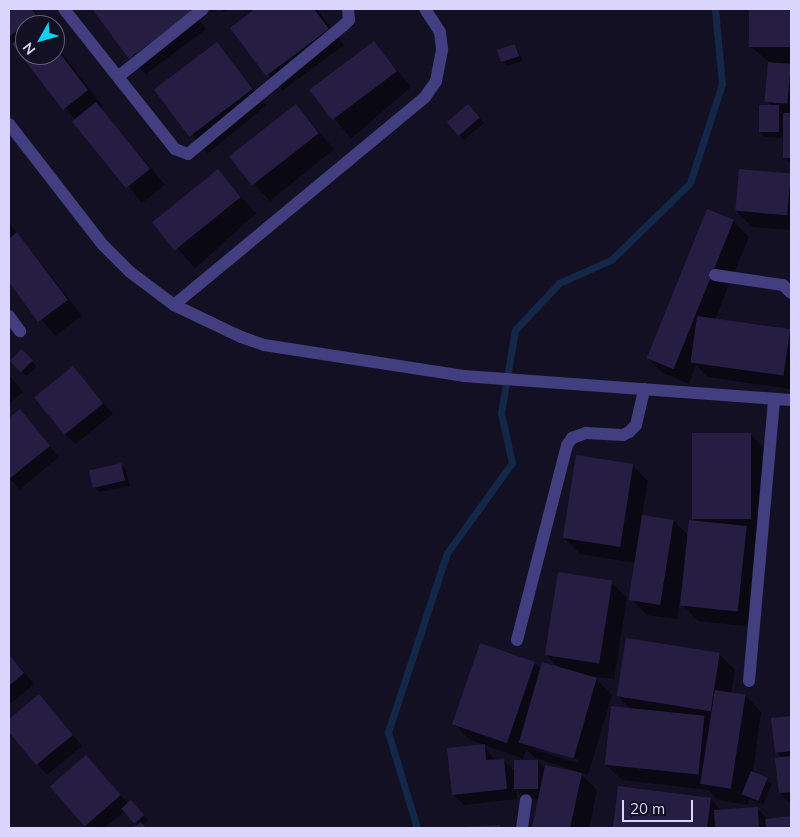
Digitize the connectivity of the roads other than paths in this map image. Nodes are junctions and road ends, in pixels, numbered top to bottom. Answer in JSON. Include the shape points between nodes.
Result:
{"nodes":[{"id":1,"x":64,"y":9,"type":"edge"},
{"id":2,"x":203,"y":9,"type":"edge"},
{"id":3,"x":348,"y":9,"type":"edge"},
{"id":4,"x":425,"y":9,"type":"edge"},
{"id":5,"x":119,"y":76,"type":"junction"},
{"id":6,"x":9,"y":124,"type":"edge"},
{"id":7,"x":715,"y":275,"type":"dead end"},
{"id":8,"x":791,"y":293,"type":"edge"},
{"id":9,"x":174,"y":305,"type":"junction"},
{"id":10,"x":9,"y":316,"type":"edge"},
{"id":11,"x":20,"y":331,"type":"dead end"},
{"id":12,"x":644,"y":389,"type":"junction"},
{"id":13,"x":774,"y":399,"type":"junction"},
{"id":14,"x":791,"y":400,"type":"edge"},
{"id":15,"x":517,"y":640,"type":"dead end"},
{"id":16,"x":750,"y":681,"type":"dead end"},
{"id":17,"x":526,"y":800,"type":"dead end"},
{"id":18,"x":522,"y":828,"type":"edge"}],
"edges":[{"from":1,"to":5,"type":"street"},
{"from":2,"to":5,"type":"street"},
{"from":3,"to":5,"type":"street","via":[[349,20],[344,26],[193,153],[175,149]]},
{"from":4,"to":9,"type":"street","via":[[440,32],[442,49],[436,81],[425,97]]},
{"from":6,"to":9,"type":"street","via":[[103,245],[144,284]]},
{"from":7,"to":8,"type":"street","via":[[783,285]]},
{"from":9,"to":12,"type":"street","via":[[207,323],[264,345],[464,376]]},
{"from":10,"to":11,"type":"street"},
{"from":12,"to":13,"type":"street"},
{"from":12,"to":15,"type":"street","via":[[636,425],[629,432],[623,435],[586,433],[572,438],[567,445]]},
{"from":13,"to":14,"type":"street"},
{"from":13,"to":16,"type":"street"},
{"from":17,"to":18,"type":"street"}]}
